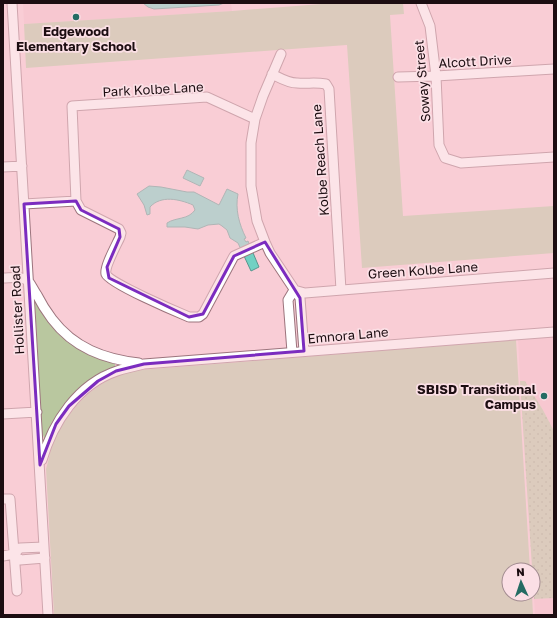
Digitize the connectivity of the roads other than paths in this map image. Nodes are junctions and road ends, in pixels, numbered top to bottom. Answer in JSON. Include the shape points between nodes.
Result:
{"nodes":[{"id":1,"x":12,"y":3,"type":"edge"},
{"id":2,"x":421,"y":3,"type":"edge"},
{"id":3,"x":281,"y":54,"type":"dead end"},
{"id":4,"x":554,"y":69,"type":"edge"},
{"id":5,"x":272,"y":74,"type":"junction"},
{"id":6,"x":436,"y":76,"type":"junction"},
{"id":7,"x":398,"y":77,"type":"dead end"},
{"id":8,"x":256,"y":119,"type":"junction"},
{"id":9,"x":554,"y":157,"type":"edge"},
{"id":10,"x":22,"y":166,"type":"junction"},
{"id":11,"x":3,"y":167,"type":"edge"},
{"id":12,"x":76,"y":201,"type":"junction"},
{"id":13,"x":29,"y":204,"type":"junction"},
{"id":14,"x":261,"y":244,"type":"junction"},
{"id":15,"x":554,"y":273,"type":"edge"},
{"id":16,"x":3,"y":278,"type":"edge"},
{"id":17,"x":29,"y":281,"type":"junction"},
{"id":18,"x":294,"y":290,"type":"junction"},
{"id":19,"x":341,"y":290,"type":"junction"},
{"id":20,"x":554,"y":332,"type":"edge"},
{"id":21,"x":292,"y":352,"type":"junction"},
{"id":22,"x":304,"y":352,"type":"junction"},
{"id":23,"x":144,"y":364,"type":"junction"},
{"id":24,"x":37,"y":412,"type":"junction"},
{"id":25,"x":3,"y":414,"type":"edge"},
{"id":26,"x":40,"y":465,"type":"junction"},
{"id":27,"x":6,"y":499,"type":"edge"},
{"id":28,"x":44,"y":547,"type":"junction"},
{"id":29,"x":14,"y":554,"type":"junction"},
{"id":30,"x":3,"y":556,"type":"edge"},
{"id":31,"x":45,"y":558,"type":"junction"},
{"id":32,"x":17,"y":591,"type":"dead end"},
{"id":33,"x":48,"y":615,"type":"edge"}],
"edges":[{"from":1,"to":10,"type":"street","name":"Hollister Road"},
{"from":2,"to":6,"type":"street","name":"Soway Street","via":[[430,26]]},
{"from":3,"to":5,"type":"street"},
{"from":4,"to":6,"type":"street","name":"Alcott Drive"},
{"from":5,"to":8,"type":"street"},
{"from":5,"to":19,"type":"street","name":"Kolbe Reach Lane","via":[[290,82],[326,84],[329,89]]},
{"from":6,"to":7,"type":"street","name":"Alcott Drive"},
{"from":6,"to":9,"type":"street","name":"Soway Street","via":[[440,145],[445,158],[461,162]]},
{"from":8,"to":12,"type":"street","name":"Park Kolbe Lane","via":[[207,97],[72,106]]},
{"from":8,"to":14,"type":"street","via":[[251,148],[250,186]]},
{"from":10,"to":11,"type":"street"},
{"from":10,"to":13,"type":"street","name":"Hollister Road"},
{"from":12,"to":13,"type":"street"},
{"from":12,"to":14,"type":"street","via":[[81,210],[120,229],[121,233],[106,267],[109,278],[189,317],[199,317],[203,314],[234,256]]},
{"from":13,"to":17,"type":"street","name":"Hollister Road"},
{"from":14,"to":18,"type":"street","via":[[270,253]]},
{"from":15,"to":19,"type":"street","name":"Green Kolbe Lane"},
{"from":16,"to":17,"type":"street","via":[[20,277]]},
{"from":17,"to":23,"type":"street","name":"Emnora Lane","via":[[52,319],[80,345],[117,360]]},
{"from":17,"to":24,"type":"street","name":"Hollister Road"},
{"from":18,"to":19,"type":"street","name":"Green Kolbe Lane","via":[[305,293]]},
{"from":18,"to":21,"type":"street","via":[[288,300]]},
{"from":18,"to":22,"type":"street","via":[[300,298]]},
{"from":20,"to":22,"type":"street","name":"Emnora Lane"},
{"from":21,"to":22,"type":"street","name":"Emnora Lane"},
{"from":21,"to":23,"type":"street","name":"Emnora Lane"},
{"from":23,"to":26,"type":"street","name":"Emnora Lane","via":[[116,371],[98,380],[82,393],[56,424]]},
{"from":24,"to":25,"type":"street"},
{"from":24,"to":26,"type":"street","name":"Hollister Road"},
{"from":26,"to":28,"type":"street","name":"Hollister Road"},
{"from":27,"to":29,"type":"street"},
{"from":28,"to":29,"type":"street","via":[[20,548]]},
{"from":28,"to":31,"type":"street","name":"Hollister Road"},
{"from":29,"to":30,"type":"street"},
{"from":29,"to":31,"type":"street","via":[[20,560]]},
{"from":29,"to":32,"type":"street"},
{"from":31,"to":33,"type":"street","name":"Hollister Road"}]}
